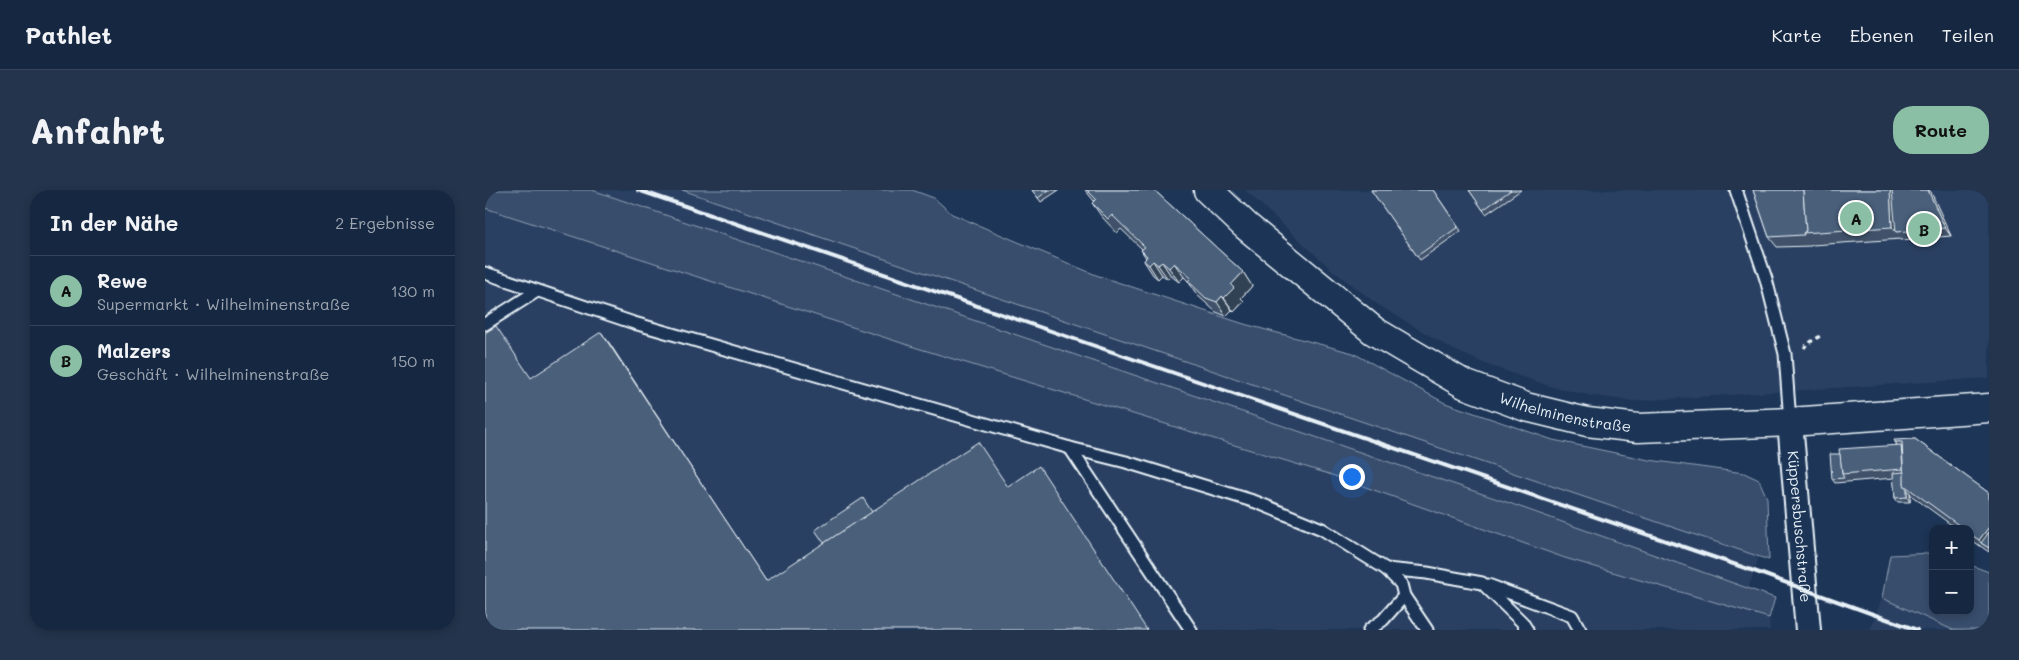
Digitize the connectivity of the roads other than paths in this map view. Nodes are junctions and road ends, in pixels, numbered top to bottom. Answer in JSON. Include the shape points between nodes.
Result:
{"nodes":[{"id":1,"x":1208,"y":190,"type":"edge"},
{"id":2,"x":1736,"y":190,"type":"edge"},
{"id":3,"x":485,"y":273,"type":"edge"},
{"id":4,"x":537,"y":291,"type":"junction"},
{"id":5,"x":485,"y":324,"type":"edge"},
{"id":6,"x":1989,"y":408,"type":"edge"},
{"id":7,"x":1790,"y":422,"type":"junction"},
{"id":8,"x":1070,"y":448,"type":"junction"},
{"id":9,"x":1387,"y":569,"type":"junction"},
{"id":10,"x":1483,"y":583,"type":"junction"},
{"id":11,"x":1404,"y":596,"type":"junction"},
{"id":12,"x":1374,"y":628,"type":"edge"},
{"id":13,"x":1191,"y":630,"type":"edge"},
{"id":14,"x":1427,"y":630,"type":"edge"},
{"id":15,"x":1527,"y":630,"type":"edge"},
{"id":16,"x":1580,"y":630,"type":"edge"},
{"id":17,"x":1808,"y":630,"type":"edge"}],
"edges":[{"from":1,"to":7,"type":"street","name":"Wilhelminenstraße","via":[[1246,226],[1374,331],[1464,384],[1526,407],[1587,422],[1638,428]]},
{"from":2,"to":7,"type":"lane","via":[[1785,354]]},
{"from":3,"to":4,"type":"lane"},
{"from":4,"to":5,"type":"lane"},
{"from":4,"to":8,"type":"lane","via":[[634,323]]},
{"from":6,"to":7,"type":"street","name":"Wilhelminenstraße"},
{"from":7,"to":17,"type":"street","name":"Küppersbuschstraße"},
{"from":8,"to":9,"type":"lane","via":[[1256,502],[1322,529]]},
{"from":8,"to":13,"type":"lane"},
{"from":9,"to":10,"type":"lane"},
{"from":9,"to":11,"type":"lane","via":[[1401,584]]},
{"from":10,"to":15,"type":"lane"},
{"from":10,"to":16,"type":"lane","via":[[1572,616]]},
{"from":11,"to":12,"type":"lane"},
{"from":11,"to":14,"type":"lane"}]}
